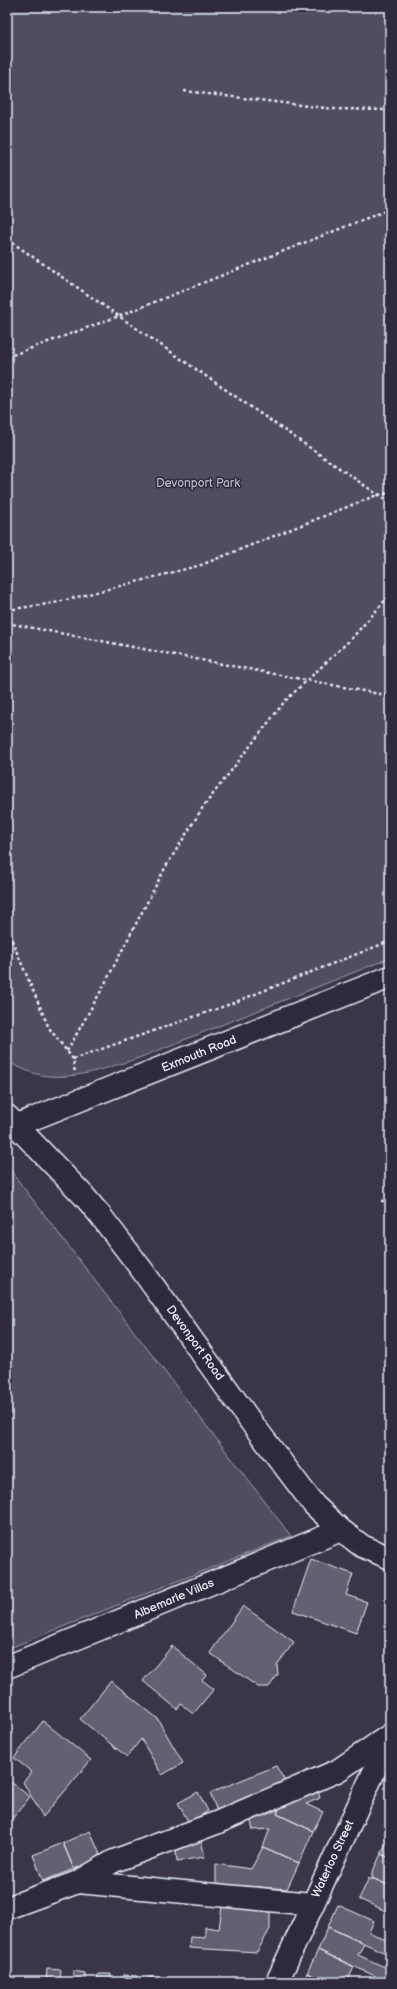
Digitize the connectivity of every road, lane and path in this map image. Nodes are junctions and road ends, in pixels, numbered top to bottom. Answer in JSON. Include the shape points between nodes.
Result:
{"nodes":[{"id":1,"x":184,"y":91,"type":"dead end"},
{"id":2,"x":390,"y":110,"type":"edge"},
{"id":3,"x":390,"y":209,"type":"edge"},
{"id":4,"x":7,"y":239,"type":"edge"},
{"id":5,"x":119,"y":316,"type":"junction"},
{"id":6,"x":7,"y":357,"type":"edge"},
{"id":7,"x":390,"y":493,"type":"edge"},
{"id":8,"x":377,"y":495,"type":"junction"},
{"id":9,"x":390,"y":503,"type":"edge"},
{"id":10,"x":390,"y":595,"type":"edge"},
{"id":11,"x":7,"y":610,"type":"edge"},
{"id":12,"x":7,"y":622,"type":"edge"},
{"id":13,"x":308,"y":680,"type":"junction"},
{"id":14,"x":390,"y":696,"type":"edge"},
{"id":15,"x":7,"y":929,"type":"edge"},
{"id":16,"x":390,"y":941,"type":"edge"},
{"id":17,"x":390,"y":977,"type":"edge"},
{"id":18,"x":67,"y":1051,"type":"junction"},
{"id":19,"x":73,"y":1058,"type":"junction"},
{"id":20,"x":80,"y":1102,"type":"junction"},
{"id":21,"x":10,"y":1124,"type":"edge"},
{"id":22,"x":381,"y":1201,"type":"dead end"},
{"id":23,"x":390,"y":1201,"type":"edge"},
{"id":24,"x":341,"y":1530,"type":"junction"},
{"id":25,"x":390,"y":1558,"type":"edge"},
{"id":26,"x":7,"y":1667,"type":"edge"},
{"id":27,"x":390,"y":1736,"type":"edge"},
{"id":28,"x":78,"y":1882,"type":"junction"},
{"id":29,"x":312,"y":1904,"type":"junction"},
{"id":30,"x":7,"y":1908,"type":"edge"},
{"id":31,"x":277,"y":1982,"type":"edge"}],
"edges":[{"from":1,"to":2,"type":"path","via":[[333,109]]},
{"from":3,"to":5,"type":"path"},
{"from":4,"to":5,"type":"path"},
{"from":5,"to":6,"type":"path"},
{"from":5,"to":8,"type":"path"},
{"from":7,"to":8,"type":"path"},
{"from":8,"to":9,"type":"path"},
{"from":8,"to":11,"type":"path","via":[[201,565],[54,603]]},
{"from":10,"to":13,"type":"path","via":[[351,640]]},
{"from":12,"to":13,"type":"path"},
{"from":13,"to":14,"type":"path"},
{"from":13,"to":18,"type":"path","via":[[285,701],[203,807],[165,868]]},
{"from":15,"to":18,"type":"path","via":[[49,1028]]},
{"from":16,"to":19,"type":"path","via":[[225,1006]]},
{"from":17,"to":20,"type":"street","name":"Exmouth Road"},
{"from":18,"to":19,"type":"path"},
{"from":19,"to":20,"type":"path"},
{"from":20,"to":21,"type":"street","name":"Exmouth Road"},
{"from":21,"to":24,"type":"street","name":"Devonport Road","via":[[84,1196],[142,1270],[314,1505]]},
{"from":22,"to":23,"type":"path"},
{"from":24,"to":25,"type":"street","name":"Devonport Road","via":[[362,1546]]},
{"from":24,"to":26,"type":"street","name":"Albemarle Villas"},
{"from":27,"to":28,"type":"street","via":[[337,1770],[216,1823],[114,1861]]},
{"from":27,"to":29,"type":"street","name":"Waterloo Street"},
{"from":28,"to":29,"type":"street"},
{"from":28,"to":30,"type":"street"},
{"from":29,"to":31,"type":"street","name":"Waterloo Street"}]}
